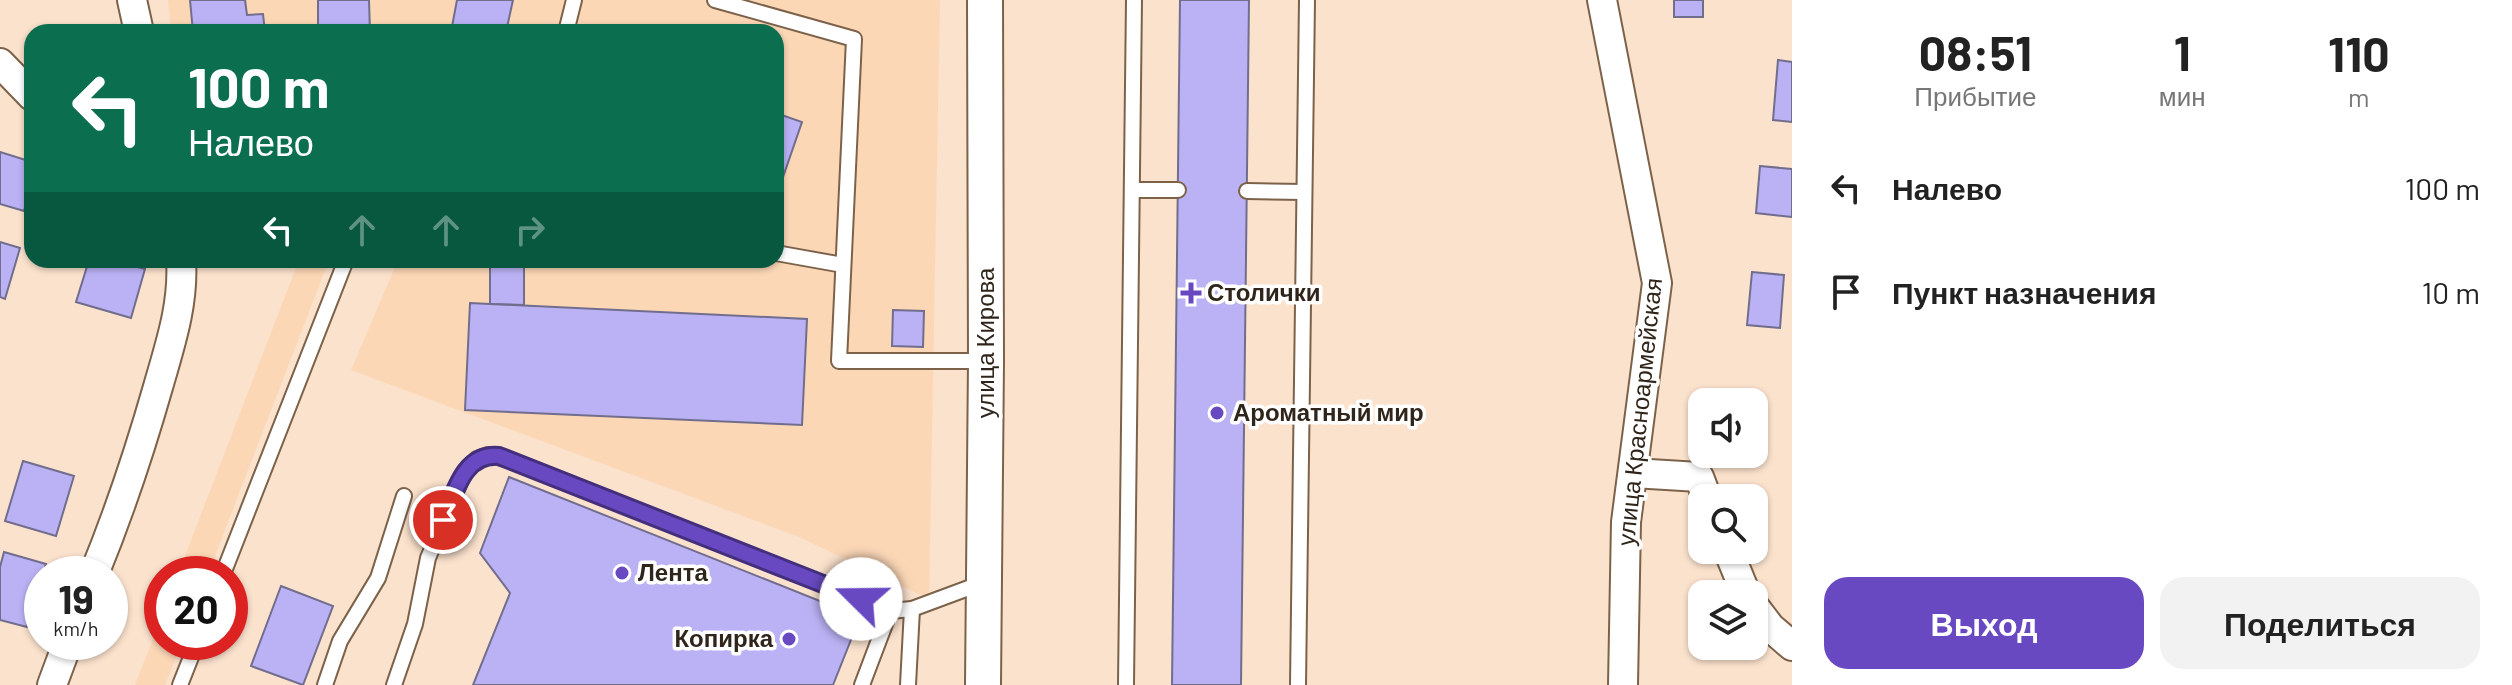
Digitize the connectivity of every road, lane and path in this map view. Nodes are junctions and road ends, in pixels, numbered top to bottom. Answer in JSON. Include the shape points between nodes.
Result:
{"nodes":[{"id":1,"x":132,"y":0,"type":"edge"},
{"id":2,"x":574,"y":0,"type":"edge"},
{"id":3,"x":715,"y":0,"type":"edge"},
{"id":4,"x":985,"y":0,"type":"edge"},
{"id":5,"x":1134,"y":0,"type":"edge"},
{"id":6,"x":1307,"y":0,"type":"edge"},
{"id":7,"x":1602,"y":0,"type":"edge"},
{"id":8,"x":137,"y":24,"type":"edge"},
{"id":9,"x":568,"y":24,"type":"edge"},
{"id":10,"x":0,"y":63,"type":"edge"},
{"id":11,"x":24,"y":88,"type":"edge"},
{"id":12,"x":1132,"y":190,"type":"junction"},
{"id":13,"x":1178,"y":190,"type":"dead end"},
{"id":14,"x":1247,"y":191,"type":"dead end"},
{"id":15,"x":1304,"y":192,"type":"junction"},
{"id":16,"x":784,"y":254,"type":"edge"},
{"id":17,"x":843,"y":265,"type":"junction"},
{"id":18,"x":181,"y":268,"type":"edge"},
{"id":19,"x":343,"y":268,"type":"edge"},
{"id":20,"x":986,"y":361,"type":"junction"},
{"id":21,"x":1633,"y":473,"type":"junction"},
{"id":22,"x":1702,"y":484,"type":"edge"},
{"id":23,"x":404,"y":496,"type":"dead end"},
{"id":24,"x":101,"y":556,"type":"edge"},
{"id":25,"x":230,"y":556,"type":"edge"},
{"id":26,"x":985,"y":582,"type":"junction"},
{"id":27,"x":912,"y":609,"type":"junction"},
{"id":28,"x":890,"y":611,"type":"junction"},
{"id":29,"x":1768,"y":624,"type":"edge"},
{"id":30,"x":1792,"y":646,"type":"edge"},
{"id":31,"x":61,"y":660,"type":"edge"},
{"id":32,"x":190,"y":660,"type":"edge"},
{"id":33,"x":52,"y":685,"type":"edge"},
{"id":34,"x":180,"y":685,"type":"edge"},
{"id":35,"x":325,"y":685,"type":"edge"},
{"id":36,"x":394,"y":685,"type":"edge"},
{"id":37,"x":862,"y":685,"type":"edge"},
{"id":38,"x":908,"y":685,"type":"edge"},
{"id":39,"x":983,"y":685,"type":"edge"},
{"id":40,"x":1126,"y":685,"type":"edge"},
{"id":41,"x":1298,"y":685,"type":"edge"},
{"id":42,"x":1623,"y":685,"type":"edge"}],
"edges":[{"from":1,"to":8,"type":"street"},
{"from":2,"to":9,"type":"lane"},
{"from":3,"to":17,"type":"lane","via":[[854,39]]},
{"from":4,"to":20,"type":"street","name":"улица Кирова"},
{"from":5,"to":12,"type":"lane"},
{"from":6,"to":15,"type":"lane"},
{"from":7,"to":21,"type":"street","name":"улица Красноармейская","via":[[1657,283]]},
{"from":10,"to":11,"type":"street"},
{"from":12,"to":13,"type":"lane"},
{"from":12,"to":40,"type":"lane"},
{"from":14,"to":15,"type":"lane"},
{"from":15,"to":41,"type":"lane"},
{"from":16,"to":17,"type":"lane"},
{"from":17,"to":20,"type":"lane","via":[[839,361]]},
{"from":18,"to":24,"type":"street","via":[[173,334],[134,467]]},
{"from":19,"to":25,"type":"lane"},
{"from":20,"to":26,"type":"street","name":"улица Кирова"},
{"from":21,"to":22,"type":"street","via":[[1699,477]]},
{"from":21,"to":42,"type":"street","name":"улица Красноармейская","via":[[1626,522]]},
{"from":23,"to":35,"type":"lane","via":[[378,578],[340,641]]},
{"from":26,"to":27,"type":"lane"},
{"from":26,"to":39,"type":"street","name":"улица Кирова"},
{"from":27,"to":28,"type":"lane"},
{"from":27,"to":38,"type":"lane"},
{"from":28,"to":36,"type":"lane","via":[[488,455],[463,475],[434,542]]},
{"from":28,"to":37,"type":"lane"},
{"from":29,"to":30,"type":"street"},
{"from":31,"to":33,"type":"street"},
{"from":32,"to":34,"type":"lane"}]}
